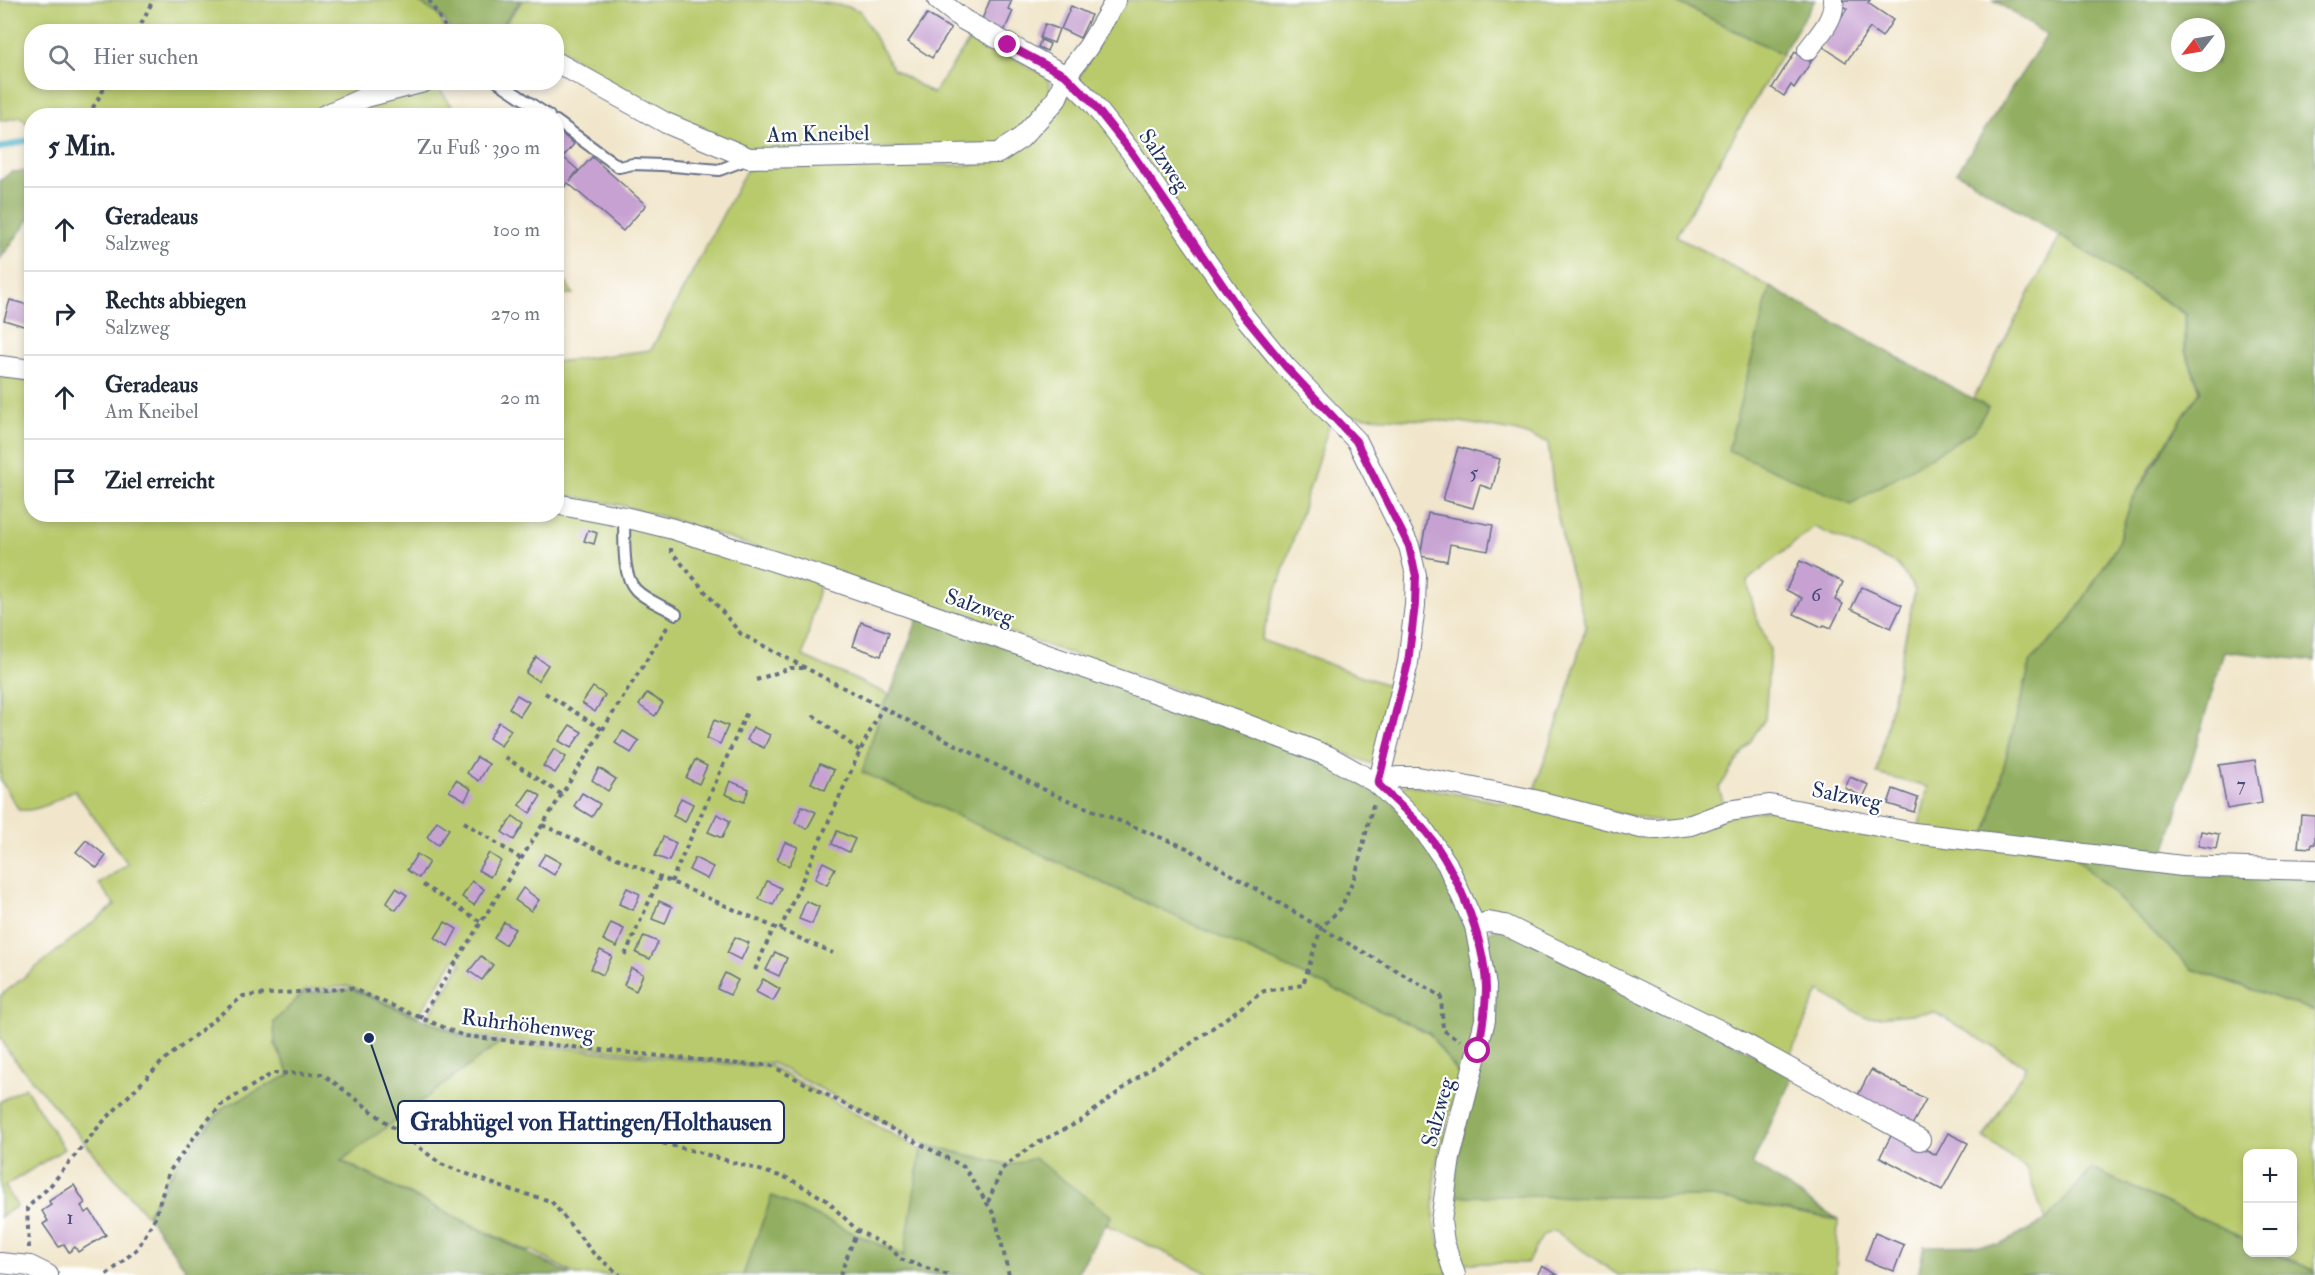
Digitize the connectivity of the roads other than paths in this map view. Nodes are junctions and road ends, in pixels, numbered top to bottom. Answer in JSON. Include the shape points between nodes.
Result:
{"nodes":[{"id":1,"x":938,"y":0,"type":"edge"},
{"id":2,"x":1116,"y":0,"type":"edge"},
{"id":3,"x":1833,"y":0,"type":"edge"},
{"id":4,"x":1808,"y":50,"type":"dead end"},
{"id":5,"x":564,"y":66,"type":"edge"},
{"id":6,"x":1066,"y":76,"type":"junction"},
{"id":7,"x":393,"y":90,"type":"edge"},
{"id":8,"x":510,"y":90,"type":"edge"},
{"id":9,"x":341,"y":108,"type":"edge"},
{"id":10,"x":537,"y":108,"type":"edge"},
{"id":11,"x":564,"y":127,"type":"edge"},
{"id":12,"x":750,"y":158,"type":"junction"},
{"id":13,"x":0,"y":366,"type":"edge"},
{"id":14,"x":24,"y":369,"type":"edge"},
{"id":15,"x":564,"y":506,"type":"edge"},
{"id":16,"x":624,"y":517,"type":"junction"},
{"id":17,"x":676,"y":614,"type":"road end"},
{"id":18,"x":1378,"y":784,"type":"junction"},
{"id":19,"x":2315,"y":870,"type":"edge"},
{"id":20,"x":1475,"y":926,"type":"junction"},
{"id":21,"x":1920,"y":1140,"type":"dead end"},
{"id":22,"x":0,"y":1263,"type":"edge"},
{"id":23,"x":39,"y":1271,"type":"edge"},
{"id":24,"x":1455,"y":1275,"type":"edge"}],
"edges":[{"from":1,"to":6,"type":"street","via":[[964,20]]},
{"from":2,"to":6,"type":"street","name":"Am Kneibel"},
{"from":3,"to":4,"type":"street","via":[[1833,11]]},
{"from":5,"to":12,"type":"street","name":"Am Kneibel","via":[[666,123]]},
{"from":6,"to":12,"type":"street","name":"Am Kneibel","via":[[1056,100],[1021,138],[998,153]]},
{"from":6,"to":18,"type":"street","name":"Salzweg","via":[[1132,153],[1251,324],[1356,441],[1409,546],[1416,576],[1408,663]]},
{"from":7,"to":9,"type":"street"},
{"from":8,"to":10,"type":"lane"},
{"from":11,"to":12,"type":"lane","via":[[619,167],[633,164],[719,170]]},
{"from":13,"to":14,"type":"street"},
{"from":15,"to":16,"type":"street","name":"Salzweg"},
{"from":16,"to":17,"type":"lane","via":[[625,558],[633,587]]},
{"from":16,"to":18,"type":"street","name":"Salzweg","via":[[826,578],[1240,722],[1328,756]]},
{"from":18,"to":19,"type":"street","name":"Salzweg","via":[[1397,777],[1418,777],[1534,800],[1641,828],[1675,828],[1728,812],[1770,805],[1914,833],[2182,866]]},
{"from":18,"to":20,"type":"street","name":"Salzweg","via":[[1435,844]]},
{"from":20,"to":21,"type":"street","via":[[1488,922],[1505,925],[1725,1033]]},
{"from":20,"to":24,"type":"street","name":"Salzweg","via":[[1486,986],[1485,1020],[1450,1158],[1442,1221]]},
{"from":22,"to":23,"type":"street"}]}
